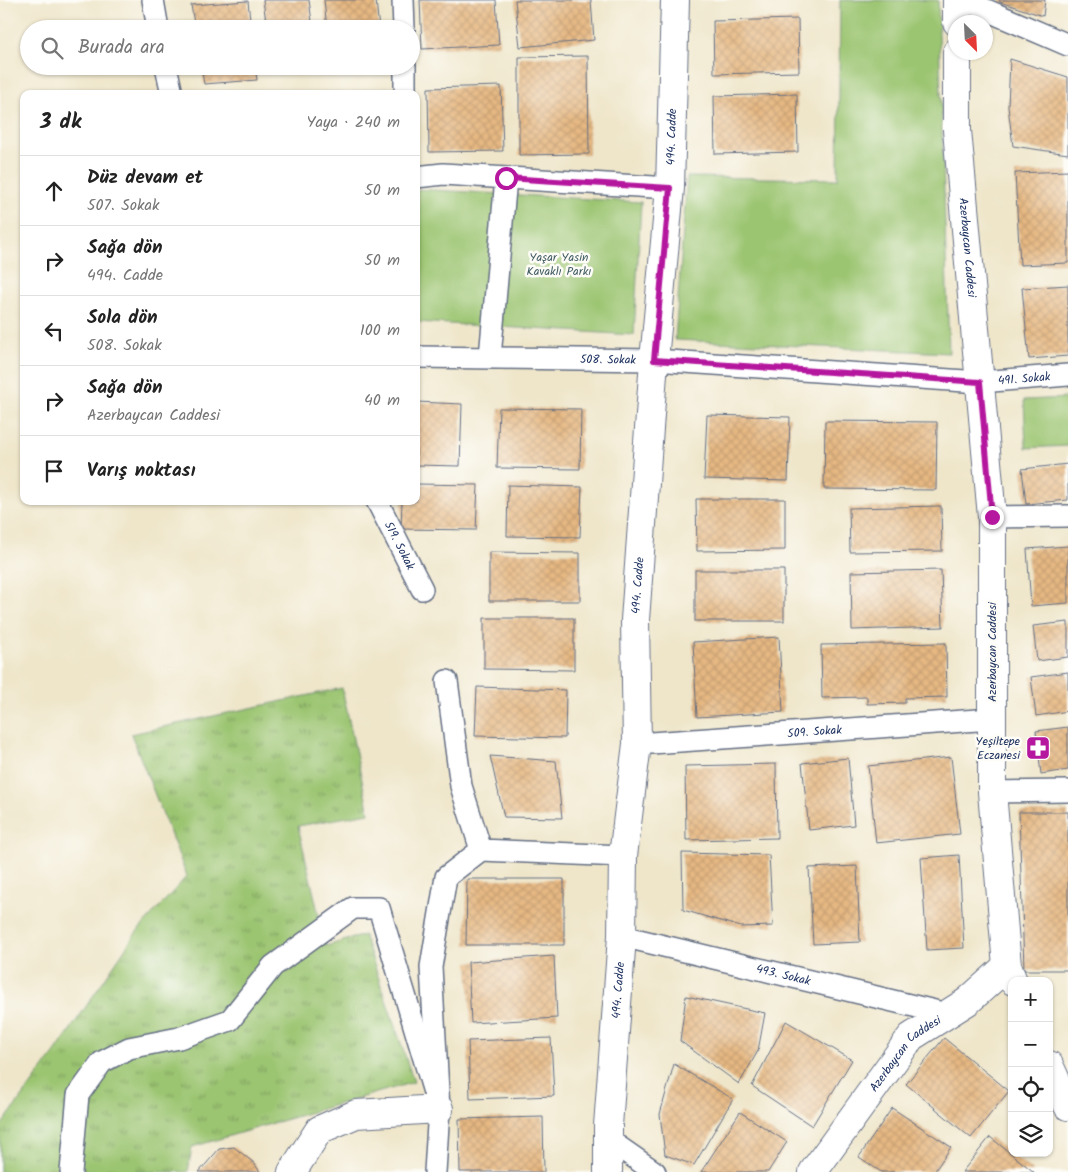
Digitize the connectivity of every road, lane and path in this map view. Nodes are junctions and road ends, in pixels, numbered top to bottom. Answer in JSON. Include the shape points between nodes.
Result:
{"nodes":[{"id":1,"x":153,"y":0,"type":"edge"},
{"id":2,"x":403,"y":0,"type":"edge"},
{"id":3,"x":675,"y":0,"type":"edge"},
{"id":4,"x":957,"y":0,"type":"edge"},
{"id":5,"x":963,"y":0,"type":"edge"},
{"id":6,"x":957,"y":15,"type":"edge"},
{"id":7,"x":156,"y":20,"type":"edge"},
{"id":8,"x":404,"y":20,"type":"edge"},
{"id":9,"x":1068,"y":45,"type":"edge"},
{"id":10,"x":957,"y":60,"type":"edge"},
{"id":11,"x":168,"y":75,"type":"edge"},
{"id":12,"x":405,"y":75,"type":"edge"},
{"id":13,"x":171,"y":90,"type":"edge"},
{"id":14,"x":405,"y":90,"type":"edge"},
{"id":15,"x":420,"y":177,"type":"edge"},
{"id":16,"x":506,"y":178,"type":"junction"},
{"id":17,"x":670,"y":188,"type":"junction"},
{"id":18,"x":420,"y":357,"type":"edge"},
{"id":19,"x":490,"y":357,"type":"junction"},
{"id":20,"x":654,"y":360,"type":"junction"},
{"id":21,"x":1068,"y":375,"type":"edge"},
{"id":22,"x":980,"y":382,"type":"junction"},
{"id":23,"x":379,"y":505,"type":"edge"},
{"id":24,"x":1068,"y":516,"type":"edge"},
{"id":25,"x":992,"y":517,"type":"junction"},
{"id":26,"x":422,"y":589,"type":"dead end"},
{"id":27,"x":447,"y":681,"type":"dead end"},
{"id":28,"x":992,"y":719,"type":"junction"},
{"id":29,"x":637,"y":744,"type":"junction"},
{"id":30,"x":1068,"y":790,"type":"edge"},
{"id":31,"x":992,"y":792,"type":"junction"},
{"id":32,"x":481,"y":850,"type":"junction"},
{"id":33,"x":623,"y":856,"type":"junction"},
{"id":34,"x":622,"y":936,"type":"junction"},
{"id":35,"x":1010,"y":974,"type":"edge"},
{"id":36,"x":947,"y":1014,"type":"junction"},
{"id":37,"x":1050,"y":1067,"type":"edge"},
{"id":38,"x":1068,"y":1106,"type":"edge"},
{"id":39,"x":439,"y":1109,"type":"junction"},
{"id":40,"x":609,"y":1140,"type":"junction"},
{"id":41,"x":70,"y":1172,"type":"edge"},
{"id":42,"x":292,"y":1172,"type":"edge"},
{"id":43,"x":435,"y":1172,"type":"edge"},
{"id":44,"x":608,"y":1172,"type":"edge"},
{"id":45,"x":655,"y":1172,"type":"edge"},
{"id":46,"x":813,"y":1172,"type":"edge"}],
"edges":[{"from":1,"to":7,"type":"street"},
{"from":2,"to":8,"type":"street"},
{"from":3,"to":17,"type":"street","name":"494. Cadde"},
{"from":4,"to":6,"type":"street"},
{"from":5,"to":9,"type":"street"},
{"from":10,"to":22,"type":"street","name":"Azerbaycan Caddesi","via":[[957,130]]},
{"from":11,"to":13,"type":"street"},
{"from":12,"to":14,"type":"street"},
{"from":15,"to":16,"type":"street","via":[[443,174]]},
{"from":16,"to":17,"type":"street"},
{"from":16,"to":19,"type":"street"},
{"from":17,"to":20,"type":"street","name":"494. Cadde"},
{"from":18,"to":19,"type":"street","name":"508. Sokak"},
{"from":19,"to":20,"type":"street","name":"508. Sokak"},
{"from":20,"to":22,"type":"street","name":"508. Sokak"},
{"from":20,"to":29,"type":"street","name":"494. Cadde","via":[[635,620]]},
{"from":21,"to":22,"type":"street","name":"491. Sokak"},
{"from":22,"to":25,"type":"street","name":"Azerbaycan Caddesi"},
{"from":23,"to":26,"type":"street","name":"519. Sokak"},
{"from":24,"to":25,"type":"street"},
{"from":25,"to":28,"type":"street","name":"Azerbaycan Caddesi"},
{"from":27,"to":32,"type":"street","via":[[461,786]]},
{"from":28,"to":29,"type":"street","name":"509. Sokak"},
{"from":28,"to":31,"type":"street","name":"Azerbaycan Caddesi"},
{"from":29,"to":33,"type":"street","name":"494. Cadde"},
{"from":30,"to":31,"type":"street"},
{"from":31,"to":35,"type":"street","name":"Azerbaycan Caddesi"},
{"from":32,"to":33,"type":"street"},
{"from":32,"to":39,"type":"street","via":[[446,877],[431,967]]},
{"from":33,"to":34,"type":"street","name":"494. Cadde"},
{"from":34,"to":36,"type":"street","name":"493. Sokak"},
{"from":34,"to":40,"type":"street","name":"494. Cadde"},
{"from":35,"to":36,"type":"street","name":"Azerbaycan Caddesi"},
{"from":36,"to":46,"type":"street","name":"Azerbaycan Caddesi","via":[[911,1037]]},
{"from":37,"to":38,"type":"street"},
{"from":39,"to":41,"type":"street","via":[[379,908],[353,908],[273,966],[230,1020],[179,1038],[129,1048],[102,1062],[78,1095]]},
{"from":39,"to":42,"type":"street","via":[[356,1114],[319,1130]]},
{"from":39,"to":43,"type":"street"},
{"from":40,"to":44,"type":"street","name":"494. Cadde"},
{"from":40,"to":45,"type":"street"}]}
